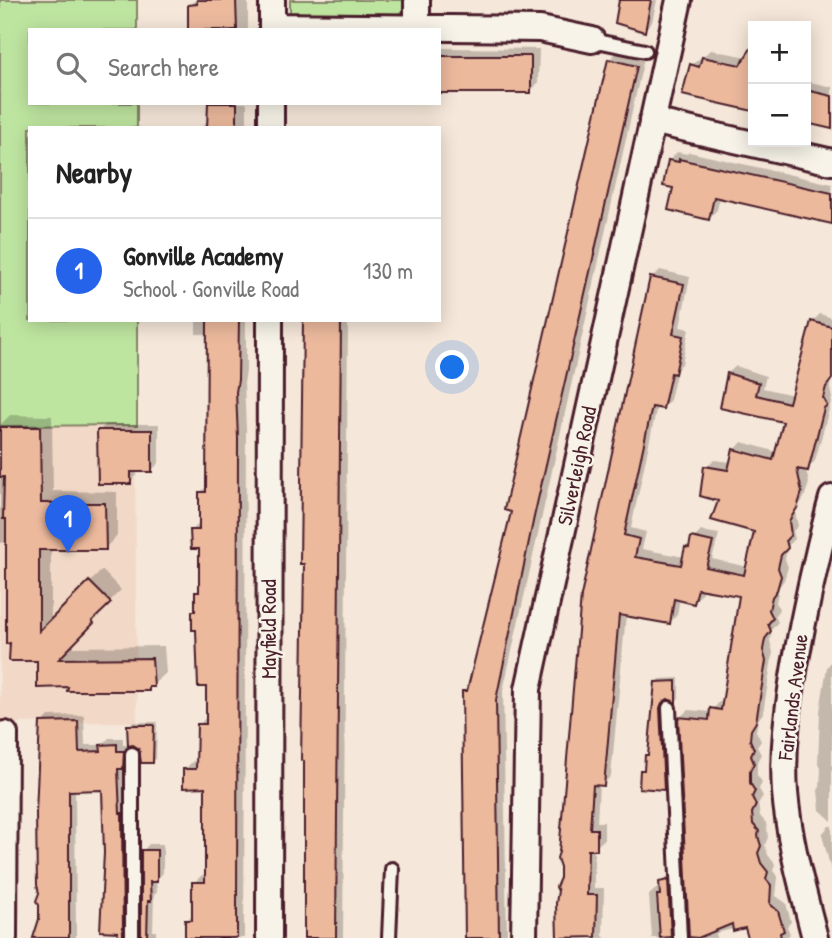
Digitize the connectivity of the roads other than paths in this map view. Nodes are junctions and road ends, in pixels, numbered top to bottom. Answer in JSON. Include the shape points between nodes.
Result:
{"nodes":[{"id":1,"x":272,"y":0,"type":"edge"},
{"id":2,"x":418,"y":0,"type":"edge"},
{"id":3,"x":679,"y":0,"type":"edge"},
{"id":4,"x":272,"y":28,"type":"edge"},
{"id":5,"x":417,"y":28,"type":"joint"},
{"id":6,"x":441,"y":28,"type":"edge"},
{"id":7,"x":592,"y":40,"type":"joint"},
{"id":8,"x":656,"y":53,"type":"junction"},
{"id":9,"x":271,"y":105,"type":"edge"},
{"id":10,"x":652,"y":121,"type":"junction"},
{"id":11,"x":271,"y":126,"type":"edge"},
{"id":12,"x":832,"y":162,"type":"edge"},
{"id":13,"x":270,"y":322,"type":"edge"},
{"id":14,"x":832,"y":498,"type":"edge"},
{"id":15,"x":669,"y":708,"type":"dead end"},
{"id":16,"x":5,"y":734,"type":"dead end"},
{"id":17,"x":132,"y":754,"type":"dead end"},
{"id":18,"x":393,"y":869,"type":"dead end"},
{"id":19,"x":4,"y":938,"type":"edge"},
{"id":20,"x":132,"y":938,"type":"edge"},
{"id":21,"x":269,"y":938,"type":"edge"},
{"id":22,"x":389,"y":938,"type":"edge"},
{"id":23,"x":524,"y":938,"type":"edge"},
{"id":24,"x":680,"y":938,"type":"edge"},
{"id":25,"x":815,"y":938,"type":"edge"}],
"edges":[{"from":1,"to":4,"type":"street"},
{"from":2,"to":5,"type":"street"},
{"from":3,"to":8,"type":"street","name":"Silverleigh Road"},
{"from":4,"to":5,"type":"street"},
{"from":6,"to":7,"type":"street","via":[[540,29]]},
{"from":7,"to":8,"type":"lane"},
{"from":8,"to":10,"type":"street","name":"Silverleigh Road"},
{"from":9,"to":11,"type":"street"},
{"from":10,"to":12,"type":"street"},
{"from":10,"to":23,"type":"street","name":"Silverleigh Road","via":[[528,690]]},
{"from":13,"to":21,"type":"street","name":"Mayfield Road"},
{"from":14,"to":25,"type":"street","name":"Fairlands Avenue","via":[[800,635],[784,762],[793,845]]},
{"from":15,"to":24,"type":"lane"},
{"from":16,"to":19,"type":"street"},
{"from":17,"to":20,"type":"lane"},
{"from":18,"to":22,"type":"lane"}]}
